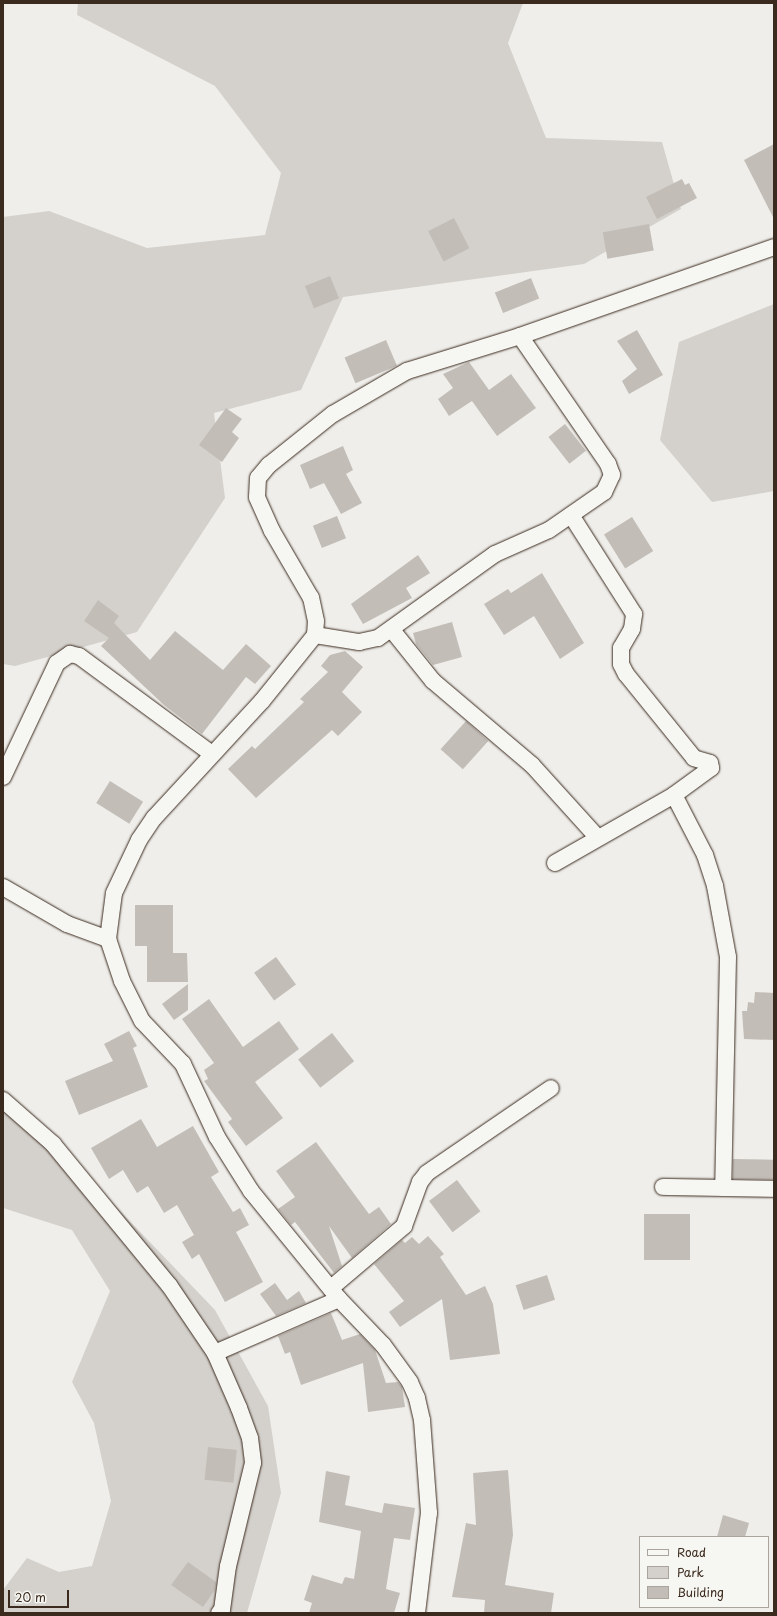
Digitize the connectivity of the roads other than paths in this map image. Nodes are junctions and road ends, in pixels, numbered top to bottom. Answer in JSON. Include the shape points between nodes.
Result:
{"nodes":[{"id":1,"x":774,"y":247,"type":"edge"},
{"id":2,"x":520,"y":336,"type":"junction"},
{"id":3,"x":571,"y":515,"type":"junction"},
{"id":4,"x":392,"y":630,"type":"junction"},
{"id":5,"x":315,"y":635,"type":"junction"},
{"id":6,"x":212,"y":754,"type":"junction"},
{"id":7,"x":3,"y":777,"type":"edge"},
{"id":8,"x":674,"y":795,"type":"junction"},
{"id":9,"x":598,"y":838,"type":"junction"},
{"id":10,"x":555,"y":863,"type":"dead end"},
{"id":11,"x":3,"y":887,"type":"edge"},
{"id":12,"x":108,"y":938,"type":"junction"},
{"id":13,"x":551,"y":1088,"type":"dead end"},
{"id":14,"x":3,"y":1100,"type":"edge"},
{"id":15,"x":663,"y":1187,"type":"dead end"},
{"id":16,"x":723,"y":1188,"type":"junction"},
{"id":17,"x":774,"y":1189,"type":"edge"},
{"id":18,"x":335,"y":1293,"type":"junction"},
{"id":19,"x":215,"y":1353,"type":"junction"},
{"id":20,"x":218,"y":1613,"type":"edge"},
{"id":21,"x":417,"y":1613,"type":"edge"}],
"edges":[{"from":1,"to":2,"type":"street"},
{"from":2,"to":3,"type":"street","via":[[608,464],[612,475],[604,492]]},
{"from":2,"to":5,"type":"street","via":[[407,371],[333,414],[261,475],[256,485],[261,508],[311,598],[316,621]]},
{"from":3,"to":4,"type":"street","via":[[540,535],[516,542],[494,554]]},
{"from":3,"to":8,"type":"street","via":[[634,614],[632,629],[621,648],[621,664],[626,674],[694,758],[711,765],[709,771]]},
{"from":4,"to":5,"type":"street","via":[[369,642]]},
{"from":4,"to":9,"type":"street","via":[[433,681],[532,765]]},
{"from":5,"to":6,"type":"street","via":[[262,702]]},
{"from":6,"to":7,"type":"street","via":[[79,656],[70,654],[57,663]]},
{"from":6,"to":12,"type":"street","via":[[166,804],[139,840],[114,893]]},
{"from":8,"to":9,"type":"street"},
{"from":8,"to":16,"type":"street","via":[[704,855],[716,886],[728,957]]},
{"from":9,"to":10,"type":"street"},
{"from":11,"to":12,"type":"street","via":[[67,924]]},
{"from":12,"to":18,"type":"street","via":[[132,1003],[142,1021],[183,1064],[217,1136],[241,1176]]},
{"from":13,"to":18,"type":"street","via":[[426,1173],[420,1182],[404,1226]]},
{"from":14,"to":19,"type":"street","via":[[53,1144],[169,1285]]},
{"from":15,"to":16,"type":"street"},
{"from":16,"to":17,"type":"street"},
{"from":18,"to":19,"type":"street"},
{"from":18,"to":21,"type":"street","via":[[383,1345],[410,1382],[417,1398],[422,1420],[429,1513]]},
{"from":19,"to":20,"type":"street","via":[[250,1438],[253,1463],[228,1566],[222,1610]]}]}
